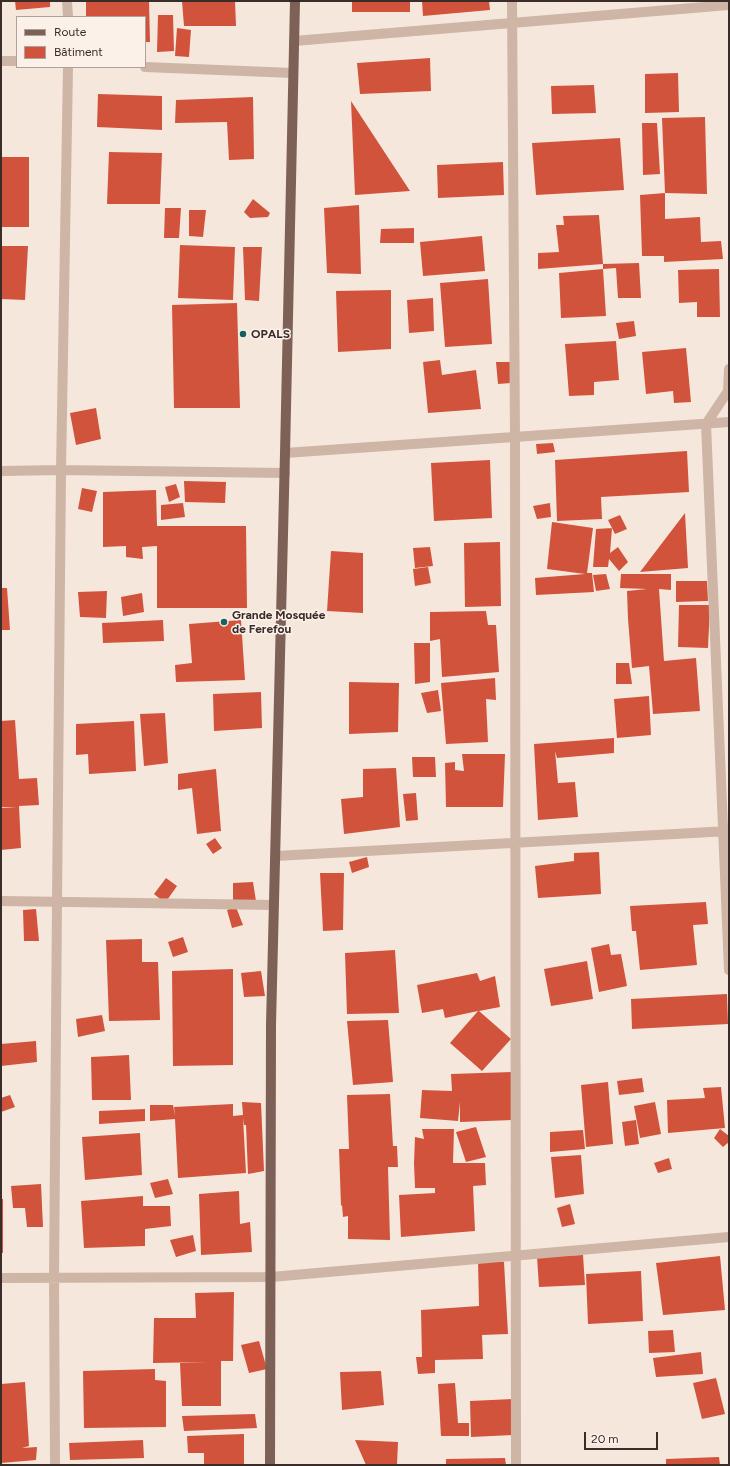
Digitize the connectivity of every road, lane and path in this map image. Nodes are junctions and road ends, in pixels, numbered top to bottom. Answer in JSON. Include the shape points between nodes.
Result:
{"nodes":[{"id":1,"x":68,"y":1,"type":"edge"},
{"id":2,"x":295,"y":1,"type":"edge"},
{"id":3,"x":512,"y":1,"type":"edge"},
{"id":4,"x":729,"y":5,"type":"edge"},
{"id":5,"x":68,"y":16,"type":"edge"},
{"id":6,"x":511,"y":23,"type":"junction"},
{"id":7,"x":294,"y":41,"type":"junction"},
{"id":8,"x":1,"y":61,"type":"edge"},
{"id":9,"x":16,"y":61,"type":"edge"},
{"id":10,"x":146,"y":67,"type":"edge"},
{"id":11,"x":68,"y":68,"type":"edge"},
{"id":12,"x":293,"y":73,"type":"junction"},
{"id":13,"x":729,"y":369,"type":"edge"},
{"id":14,"x":729,"y":422,"type":"edge"},
{"id":15,"x":706,"y":424,"type":"junction"},
{"id":16,"x":515,"y":437,"type":"junction"},
{"id":17,"x":286,"y":453,"type":"junction"},
{"id":18,"x":61,"y":470,"type":"junction"},
{"id":19,"x":1,"y":471,"type":"edge"},
{"id":20,"x":284,"y":473,"type":"junction"},
{"id":21,"x":726,"y":831,"type":"edge"},
{"id":22,"x":514,"y":843,"type":"junction"},
{"id":23,"x":276,"y":856,"type":"junction"},
{"id":24,"x":1,"y":901,"type":"edge"},
{"id":25,"x":57,"y":902,"type":"junction"},
{"id":26,"x":274,"y":905,"type":"junction"},
{"id":27,"x":729,"y":970,"type":"edge"},
{"id":28,"x":729,"y":1237,"type":"edge"},
{"id":29,"x":515,"y":1256,"type":"junction"},
{"id":30,"x":271,"y":1277,"type":"junction"},
{"id":31,"x":1,"y":1278,"type":"edge"},
{"id":32,"x":54,"y":1278,"type":"junction"},
{"id":33,"x":55,"y":1465,"type":"edge"},
{"id":34,"x":270,"y":1465,"type":"edge"},
{"id":35,"x":516,"y":1465,"type":"edge"}],
"edges":[{"from":1,"to":5,"type":"street"},
{"from":2,"to":7,"type":"main road"},
{"from":3,"to":6,"type":"street"},
{"from":4,"to":6,"type":"street"},
{"from":6,"to":7,"type":"street"},
{"from":6,"to":16,"type":"street"},
{"from":7,"to":12,"type":"main road"},
{"from":8,"to":9,"type":"street"},
{"from":10,"to":12,"type":"street"},
{"from":11,"to":18,"type":"street"},
{"from":12,"to":17,"type":"main road"},
{"from":13,"to":15,"type":"street","via":[[728,391]]},
{"from":14,"to":15,"type":"street"},
{"from":15,"to":16,"type":"street"},
{"from":15,"to":21,"type":"street"},
{"from":16,"to":17,"type":"street"},
{"from":16,"to":22,"type":"street"},
{"from":17,"to":20,"type":"main road"},
{"from":18,"to":19,"type":"street"},
{"from":18,"to":20,"type":"street"},
{"from":18,"to":25,"type":"street"},
{"from":20,"to":23,"type":"main road"},
{"from":21,"to":22,"type":"street"},
{"from":21,"to":27,"type":"street"},
{"from":22,"to":23,"type":"street"},
{"from":22,"to":29,"type":"street"},
{"from":23,"to":26,"type":"main road"},
{"from":24,"to":25,"type":"street"},
{"from":25,"to":26,"type":"street"},
{"from":25,"to":32,"type":"street"},
{"from":26,"to":30,"type":"main road","via":[[271,1024]]},
{"from":28,"to":29,"type":"street"},
{"from":29,"to":30,"type":"street"},
{"from":29,"to":35,"type":"street"},
{"from":30,"to":32,"type":"street"},
{"from":30,"to":34,"type":"main road"},
{"from":31,"to":32,"type":"street"},
{"from":32,"to":33,"type":"street"}]}
